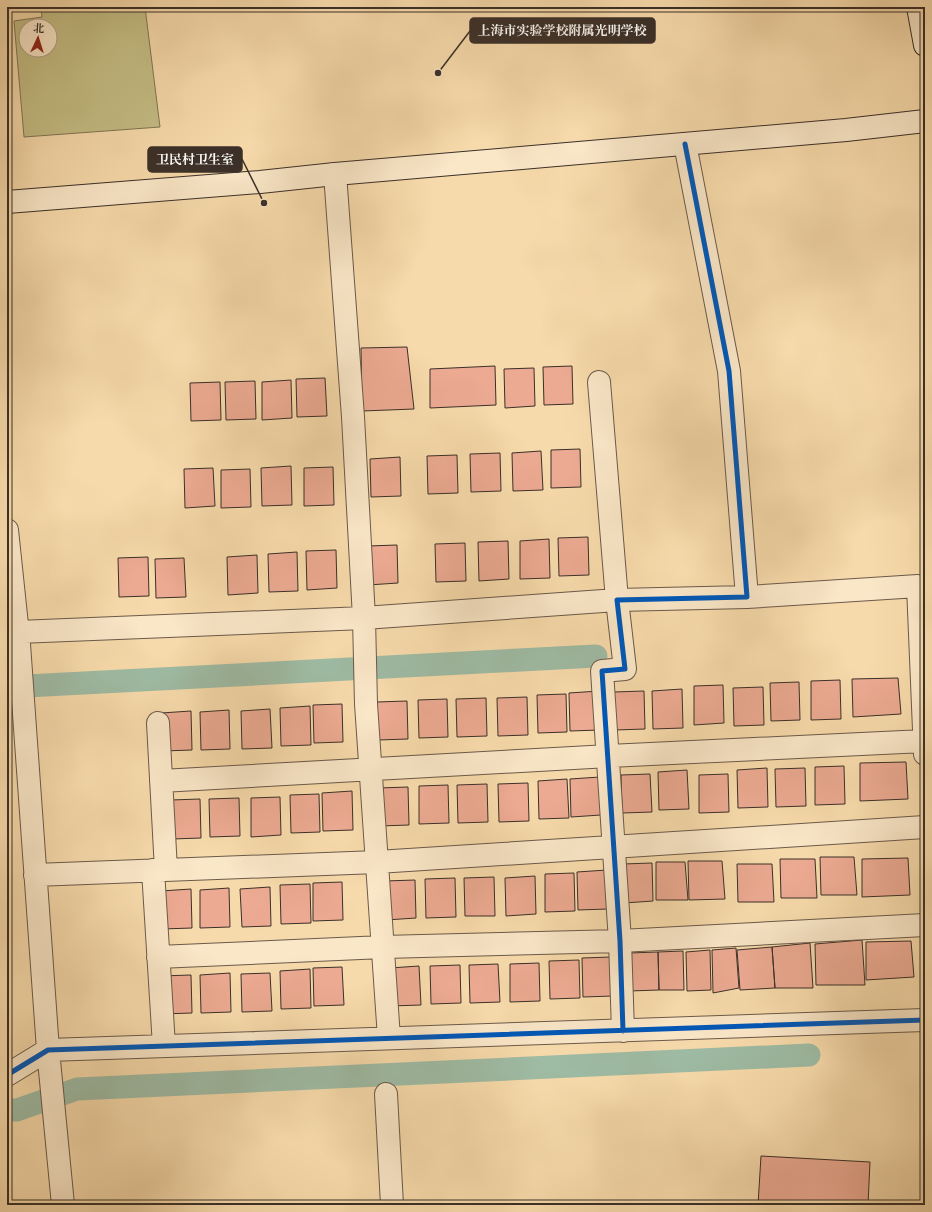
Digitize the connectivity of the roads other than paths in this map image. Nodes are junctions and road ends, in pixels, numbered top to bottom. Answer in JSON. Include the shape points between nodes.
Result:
{"nodes":[{"id":1,"x":918,"y":7,"type":"edge"},
{"id":2,"x":925,"y":44,"type":"edge"},
{"id":3,"x":925,"y":121,"type":"edge"},
{"id":4,"x":686,"y":144,"type":"junction"},
{"id":5,"x":335,"y":174,"type":"junction"},
{"id":6,"x":7,"y":202,"type":"edge"},
{"id":7,"x":599,"y":382,"type":"dead end"},
{"id":8,"x":7,"y":530,"type":"edge"},
{"id":9,"x":747,"y":597,"type":"junction"},
{"id":10,"x":617,"y":600,"type":"junction"},
{"id":11,"x":364,"y":624,"type":"junction"},
{"id":12,"x":19,"y":638,"type":"junction"},
{"id":13,"x":924,"y":715,"type":"edge"},
{"id":14,"x":158,"y":723,"type":"dead end"},
{"id":15,"x":925,"y":748,"type":"edge"},
{"id":16,"x":609,"y":756,"type":"junction"},
{"id":17,"x":371,"y":770,"type":"junction"},
{"id":18,"x":161,"y":782,"type":"junction"},
{"id":19,"x":925,"y":827,"type":"edge"},
{"id":20,"x":614,"y":846,"type":"junction"},
{"id":21,"x":377,"y":862,"type":"junction"},
{"id":22,"x":160,"y":870,"type":"junction"},
{"id":23,"x":35,"y":875,"type":"junction"},
{"id":24,"x":925,"y":925,"type":"edge"},
{"id":25,"x":620,"y":941,"type":"junction"},
{"id":26,"x":383,"y":947,"type":"junction"},
{"id":27,"x":158,"y":957,"type":"junction"},
{"id":28,"x":925,"y":1020,"type":"edge"},
{"id":29,"x":622,"y":1031,"type":"junction"},
{"id":30,"x":389,"y":1038,"type":"junction"},
{"id":31,"x":164,"y":1046,"type":"junction"},
{"id":32,"x":48,"y":1059,"type":"junction"},
{"id":33,"x":7,"y":1075,"type":"edge"},
{"id":34,"x":386,"y":1094,"type":"dead end"},
{"id":35,"x":63,"y":1205,"type":"edge"},
{"id":36,"x":392,"y":1205,"type":"edge"}],
"edges":[{"from":1,"to":2,"type":"street"},
{"from":3,"to":4,"type":"street"},
{"from":4,"to":5,"type":"street"},
{"from":4,"to":9,"type":"street","via":[[729,372]]},
{"from":5,"to":6,"type":"street"},
{"from":5,"to":11,"type":"street"},
{"from":7,"to":10,"type":"street"},
{"from":8,"to":12,"type":"street"},
{"from":9,"to":10,"type":"street"},
{"from":9,"to":13,"type":"street","via":[[918,586]]},
{"from":10,"to":11,"type":"street"},
{"from":10,"to":16,"type":"street","via":[[625,669],[602,671]]},
{"from":11,"to":12,"type":"street"},
{"from":11,"to":17,"type":"street"},
{"from":12,"to":23,"type":"street"},
{"from":13,"to":15,"type":"street"},
{"from":14,"to":18,"type":"street"},
{"from":15,"to":16,"type":"street"},
{"from":16,"to":17,"type":"street"},
{"from":16,"to":20,"type":"street"},
{"from":17,"to":18,"type":"street"},
{"from":17,"to":21,"type":"street"},
{"from":18,"to":22,"type":"street"},
{"from":19,"to":20,"type":"street"},
{"from":20,"to":21,"type":"street"},
{"from":20,"to":25,"type":"street"},
{"from":21,"to":22,"type":"street"},
{"from":21,"to":26,"type":"street"},
{"from":22,"to":23,"type":"street"},
{"from":22,"to":27,"type":"street"},
{"from":23,"to":32,"type":"street"},
{"from":24,"to":25,"type":"street"},
{"from":25,"to":26,"type":"street"},
{"from":25,"to":29,"type":"street"},
{"from":26,"to":27,"type":"street"},
{"from":26,"to":30,"type":"street"},
{"from":27,"to":31,"type":"street"},
{"from":28,"to":29,"type":"street"},
{"from":29,"to":30,"type":"street"},
{"from":30,"to":31,"type":"street"},
{"from":31,"to":32,"type":"street"},
{"from":32,"to":33,"type":"street"},
{"from":32,"to":35,"type":"street"},
{"from":34,"to":36,"type":"street"}]}
